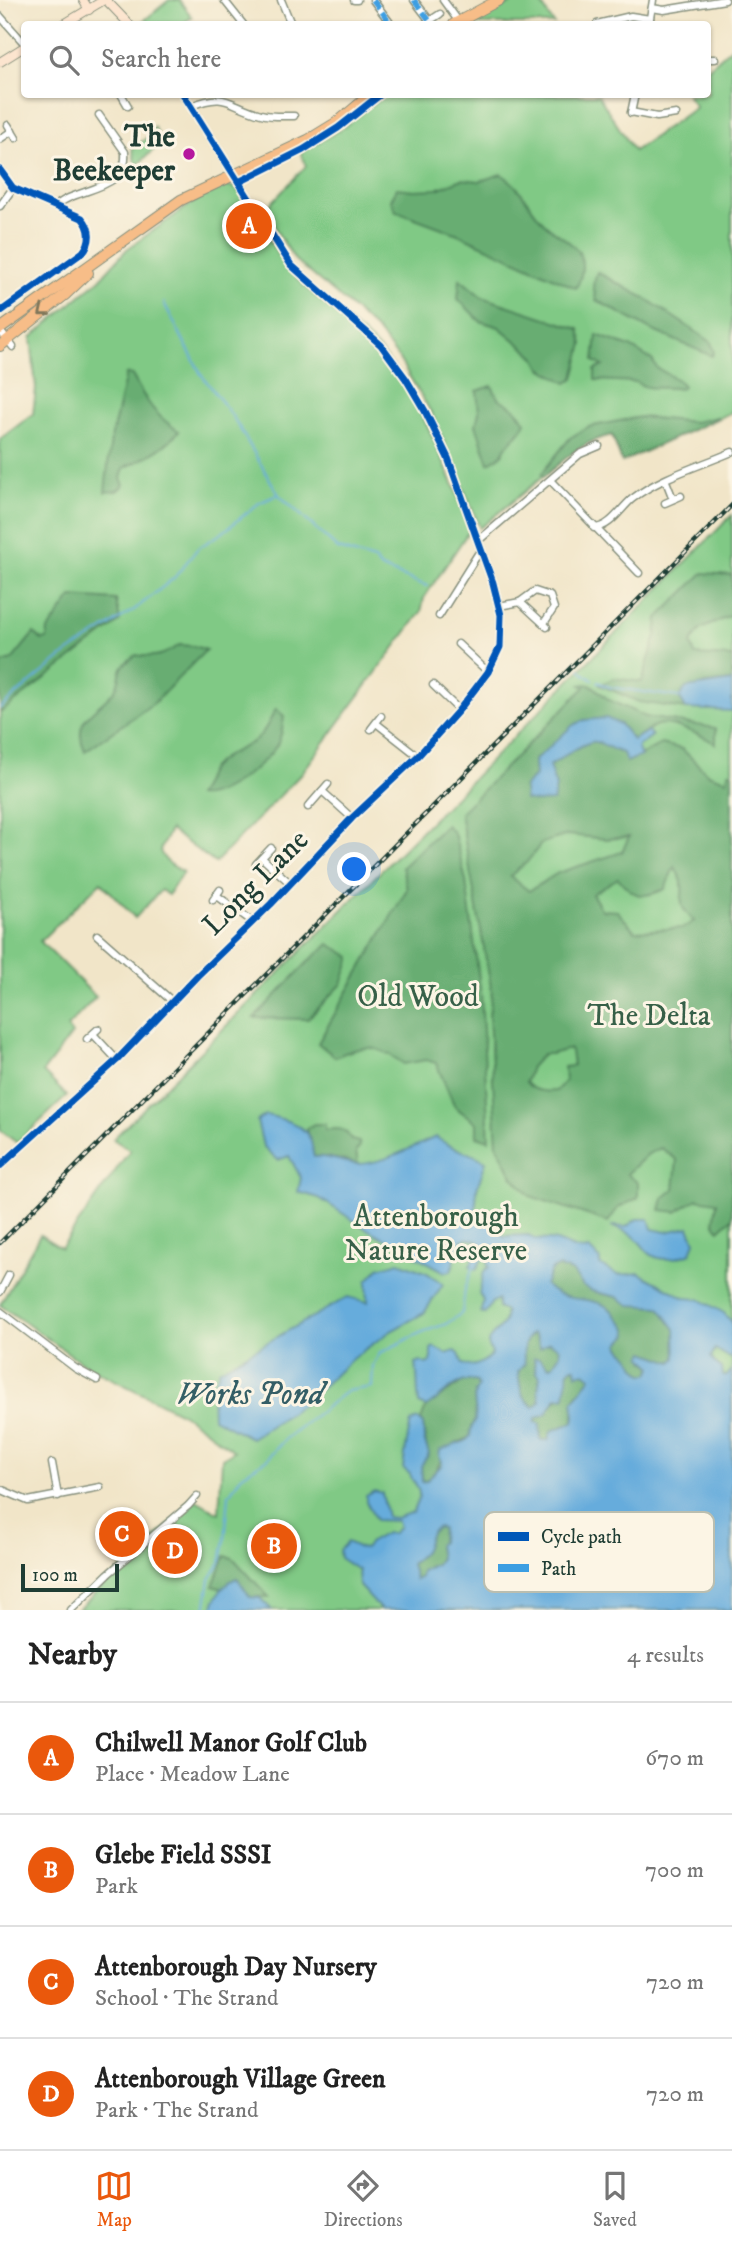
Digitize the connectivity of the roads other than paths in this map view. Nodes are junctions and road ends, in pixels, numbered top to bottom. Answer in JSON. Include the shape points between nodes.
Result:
{"nodes":[{"id":1,"x":83,"y":0,"type":"edge"},
{"id":2,"x":105,"y":0,"type":"edge"},
{"id":3,"x":224,"y":0,"type":"edge"},
{"id":4,"x":281,"y":0,"type":"edge"},
{"id":5,"x":373,"y":0,"type":"edge"},
{"id":6,"x":414,"y":0,"type":"edge"},
{"id":7,"x":443,"y":0,"type":"edge"},
{"id":8,"x":499,"y":0,"type":"edge"},
{"id":9,"x":653,"y":0,"type":"edge"},
{"id":10,"x":724,"y":0,"type":"edge"},
{"id":11,"x":652,"y":8,"type":"junction"},
{"id":12,"x":89,"y":10,"type":"junction"},
{"id":13,"x":440,"y":13,"type":"dead end"},
{"id":14,"x":0,"y":16,"type":"edge"},
{"id":15,"x":73,"y":21,"type":"edge"},
{"id":16,"x":126,"y":21,"type":"edge"},
{"id":17,"x":241,"y":21,"type":"edge"},
{"id":18,"x":290,"y":21,"type":"edge"},
{"id":19,"x":389,"y":21,"type":"edge"},
{"id":20,"x":426,"y":21,"type":"edge"},
{"id":21,"x":430,"y":21,"type":"edge"},
{"id":22,"x":456,"y":21,"type":"edge"},
{"id":23,"x":461,"y":21,"type":"edge"},
{"id":24,"x":610,"y":21,"type":"edge"},
{"id":25,"x":646,"y":21,"type":"edge"},
{"id":26,"x":649,"y":21,"type":"edge"},
{"id":27,"x":21,"y":41,"type":"edge"},
{"id":28,"x":21,"y":47,"type":"edge"},
{"id":29,"x":0,"y":62,"type":"edge"},
{"id":30,"x":123,"y":98,"type":"edge"},
{"id":31,"x":186,"y":98,"type":"edge"},
{"id":32,"x":366,"y":98,"type":"edge"},
{"id":33,"x":634,"y":98,"type":"edge"},
{"id":34,"x":128,"y":106,"type":"dead end"},
{"id":35,"x":191,"y":106,"type":"junction"},
{"id":36,"x":676,"y":114,"type":"dead end"},
{"id":37,"x":99,"y":115,"type":"dead end"},
{"id":38,"x":294,"y":116,"type":"dead end"},
{"id":39,"x":105,"y":122,"type":"junction"},
{"id":40,"x":98,"y":127,"type":"dead end"},
{"id":41,"x":12,"y":131,"type":"dead end"},
{"id":42,"x":0,"y":139,"type":"edge"},
{"id":43,"x":0,"y":170,"type":"edge"},
{"id":44,"x":234,"y":173,"type":"junction"},
{"id":45,"x":13,"y":188,"type":"junction"},
{"id":46,"x":0,"y":206,"type":"edge"},
{"id":47,"x":55,"y":207,"type":"junction"},
{"id":48,"x":112,"y":251,"type":"junction"},
{"id":49,"x":0,"y":312,"type":"edge"},
{"id":50,"x":0,"y":330,"type":"edge"},
{"id":51,"x":7,"y":344,"type":"edge"},
{"id":52,"x":599,"y":446,"type":"dead end"},
{"id":53,"x":732,"y":452,"type":"edge"},
{"id":54,"x":550,"y":480,"type":"junction"},
{"id":55,"x":666,"y":481,"type":"junction"},
{"id":56,"x":681,"y":496,"type":"dead end"},
{"id":57,"x":673,"y":499,"type":"junction"},
{"id":58,"x":665,"y":503,"type":"dead end"},
{"id":59,"x":594,"y":528,"type":"junction"},
{"id":60,"x":480,"y":545,"type":"junction"},
{"id":61,"x":639,"y":573,"type":"dead end"},
{"id":62,"x":520,"y":602,"type":"junction"},
{"id":63,"x":499,"y":606,"type":"junction"},
{"id":64,"x":439,"y":616,"type":"dead end"},
{"id":65,"x":458,"y":644,"type":"dead end"},
{"id":66,"x":488,"y":672,"type":"junction"},
{"id":67,"x":433,"y":685,"type":"dead end"},
{"id":68,"x":459,"y":710,"type":"junction"},
{"id":69,"x":381,"y":716,"type":"dead end"},
{"id":70,"x":418,"y":755,"type":"junction"},
{"id":71,"x":328,"y":784,"type":"dead end"},
{"id":72,"x":322,"y":791,"type":"junction"},
{"id":73,"x":308,"y":807,"type":"dead end"},
{"id":74,"x":352,"y":818,"type":"junction"},
{"id":75,"x":271,"y":848,"type":"dead end"},
{"id":76,"x":290,"y":883,"type":"junction"},
{"id":77,"x":216,"y":895,"type":"dead end"},
{"id":78,"x":253,"y":922,"type":"junction"},
{"id":79,"x":97,"y":935,"type":"dead end"},
{"id":80,"x":173,"y":1002,"type":"junction"},
{"id":81,"x":93,"y":1034,"type":"dead end"},
{"id":82,"x":117,"y":1060,"type":"junction"},
{"id":83,"x":0,"y":1166,"type":"edge"},
{"id":84,"x":9,"y":1275,"type":"dead end"},
{"id":85,"x":0,"y":1292,"type":"edge"},
{"id":86,"x":0,"y":1311,"type":"edge"},
{"id":87,"x":91,"y":1380,"type":"dead end"},
{"id":88,"x":62,"y":1469,"type":"dead end"},
{"id":89,"x":0,"y":1489,"type":"edge"},
{"id":90,"x":58,"y":1496,"type":"junction"},
{"id":91,"x":197,"y":1496,"type":"dead end"},
{"id":92,"x":94,"y":1497,"type":"dead end"},
{"id":93,"x":71,"y":1610,"type":"edge"}],
"edges":[{"from":1,"to":12,"type":"street"},
{"from":2,"to":12,"type":"street"},
{"from":2,"to":16,"type":"street"},
{"from":3,"to":17,"type":"street"},
{"from":4,"to":18,"type":"street"},
{"from":5,"to":19,"type":"street"},
{"from":6,"to":20,"type":"street"},
{"from":7,"to":22,"type":"street"},
{"from":8,"to":23,"type":"main road"},
{"from":9,"to":11,"type":"street"},
{"from":10,"to":11,"type":"street"},
{"from":11,"to":26,"type":"street"},
{"from":12,"to":15,"type":"street"},
{"from":13,"to":21,"type":"street"},
{"from":14,"to":27,"type":"street"},
{"from":24,"to":25,"type":"street","via":[[631,16]]},
{"from":28,"to":29,"type":"street"},
{"from":30,"to":34,"type":"street"},
{"from":31,"to":35,"type":"street","name":"Long Lane"},
{"from":32,"to":44,"type":"main road","via":[[308,140]]},
{"from":33,"to":36,"type":"street","via":[[631,114]]},
{"from":35,"to":38,"type":"street","via":[[218,98],[261,114]]},
{"from":35,"to":44,"type":"street","name":"Long Lane"},
{"from":37,"to":39,"type":"street"},
{"from":39,"to":40,"type":"street"},
{"from":39,"to":47,"type":"street","via":[[125,152],[120,173]]},
{"from":41,"to":42,"type":"street"},
{"from":43,"to":45,"type":"street"},
{"from":44,"to":48,"type":"main road","via":[[181,200]]},
{"from":44,"to":60,"type":"street","name":"Long Lane","via":[[291,265],[370,332],[400,369],[448,458]]},
{"from":45,"to":46,"type":"street"},
{"from":45,"to":47,"type":"street"},
{"from":47,"to":49,"type":"street","via":[[84,220],[89,237],[86,248]]},
{"from":48,"to":50,"type":"main road"},
{"from":48,"to":51,"type":"main road","one_way":true},
{"from":50,"to":51,"type":"street"},
{"from":52,"to":54,"type":"street","via":[[580,454]]},
{"from":53,"to":55,"type":"street"},
{"from":54,"to":59,"type":"street"},
{"from":54,"to":60,"type":"street"},
{"from":55,"to":57,"type":"street"},
{"from":55,"to":59,"type":"street","via":[[637,496],[603,527]]},
{"from":56,"to":57,"type":"street"},
{"from":57,"to":58,"type":"street"},
{"from":59,"to":61,"type":"street"},
{"from":60,"to":63,"type":"street","name":"Long Lane"},
{"from":60,"to":64,"type":"street","via":[[441,605]]},
{"from":62,"to":62,"type":"street","via":[[546,625],[554,608],[550,596],[535,591]]},
{"from":62,"to":63,"type":"street"},
{"from":63,"to":66,"type":"street","name":"Long Lane","via":[[500,647]]},
{"from":65,"to":66,"type":"street"},
{"from":66,"to":68,"type":"street","name":"Long Lane"},
{"from":67,"to":68,"type":"street"},
{"from":68,"to":70,"type":"street","name":"Long Lane"},
{"from":69,"to":70,"type":"street","via":[[374,726]]},
{"from":70,"to":74,"type":"street","name":"Long Lane"},
{"from":71,"to":72,"type":"street"},
{"from":72,"to":73,"type":"street"},
{"from":72,"to":74,"type":"street"},
{"from":74,"to":76,"type":"street","name":"Long Lane"},
{"from":75,"to":76,"type":"street","via":[[259,861]]},
{"from":76,"to":78,"type":"street","name":"Long Lane"},
{"from":77,"to":78,"type":"street"},
{"from":78,"to":80,"type":"street","name":"Long Lane"},
{"from":79,"to":80,"type":"street"},
{"from":80,"to":82,"type":"street","name":"Long Lane"},
{"from":81,"to":82,"type":"street"},
{"from":82,"to":83,"type":"street","name":"Long Lane"},
{"from":84,"to":85,"type":"street"},
{"from":86,"to":87,"type":"street"},
{"from":88,"to":90,"type":"street","via":[[52,1467]]},
{"from":89,"to":90,"type":"street","via":[[29,1501]]},
{"from":90,"to":92,"type":"street","via":[[96,1488]]},
{"from":91,"to":93,"type":"street"}]}
